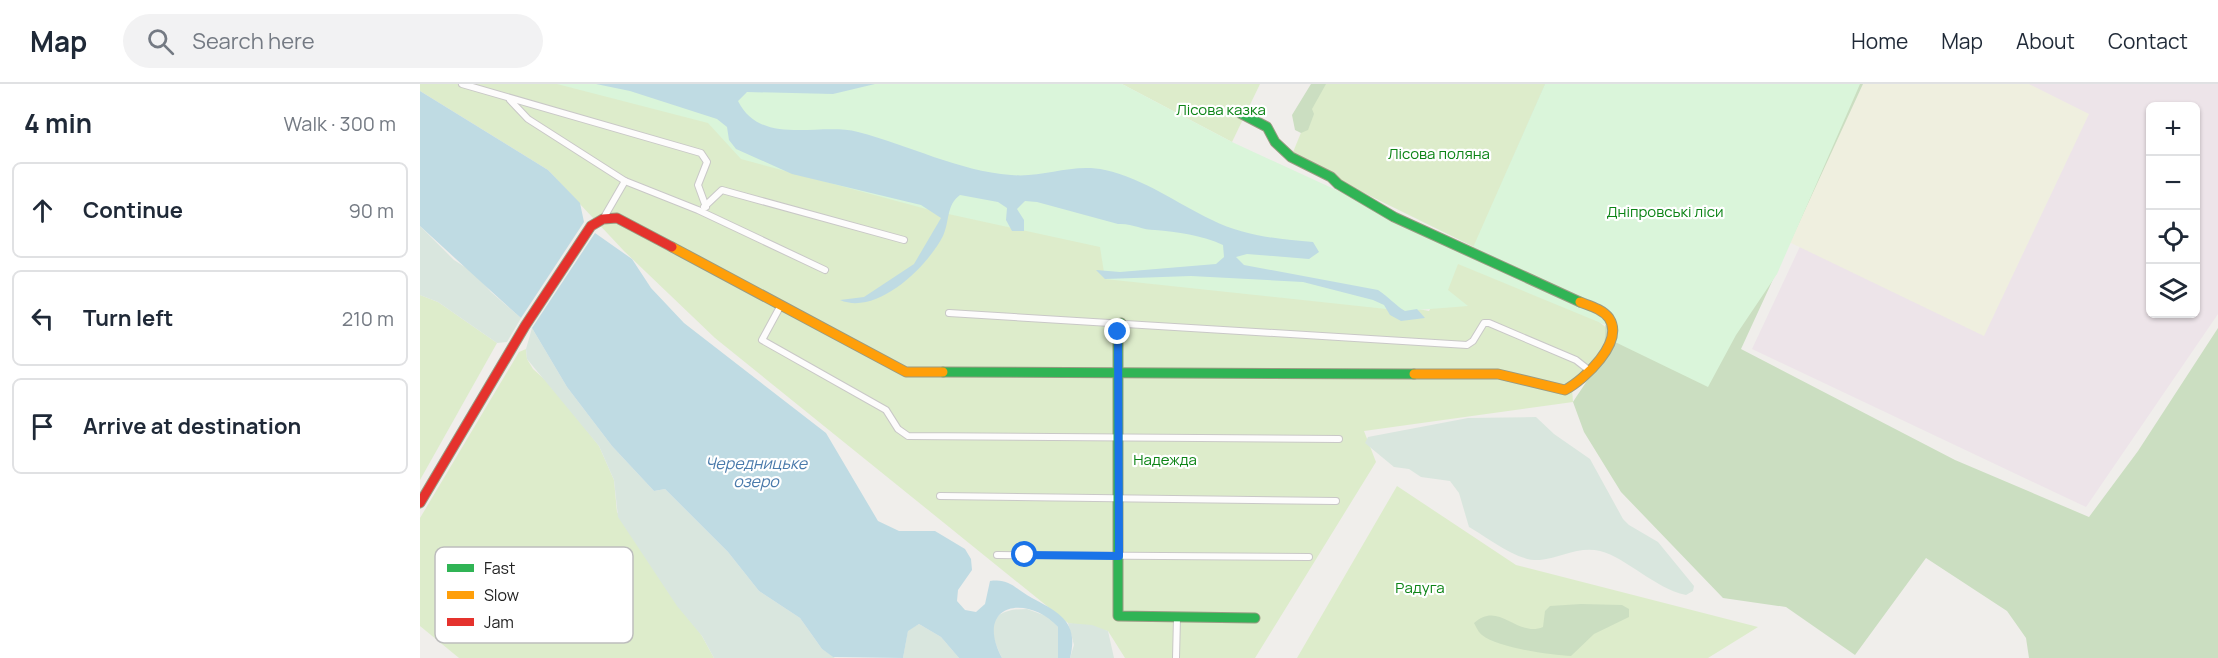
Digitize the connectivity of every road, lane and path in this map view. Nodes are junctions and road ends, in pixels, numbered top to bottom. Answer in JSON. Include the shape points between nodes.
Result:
{"nodes":[{"id":1,"x":462,"y":84,"type":"edge"},
{"id":2,"x":510,"y":100,"type":"junction"},
{"id":3,"x":1240,"y":113,"type":"dead end"},
{"id":4,"x":625,"y":181,"type":"junction"},
{"id":5,"x":706,"y":207,"type":"junction"},
{"id":6,"x":698,"y":210,"type":"junction"},
{"id":7,"x":603,"y":219,"type":"junction"},
{"id":8,"x":904,"y":240,"type":"dead end"},
{"id":9,"x":825,"y":270,"type":"dead end"},
{"id":10,"x":781,"y":305,"type":"junction"},
{"id":11,"x":949,"y":313,"type":"dead end"},
{"id":12,"x":1121,"y":323,"type":"junction"},
{"id":13,"x":1590,"y":370,"type":"junction"},
{"id":14,"x":1118,"y":372,"type":"junction"},
{"id":15,"x":1120,"y":436,"type":"junction"},
{"id":16,"x":1339,"y":439,"type":"dead end"},
{"id":17,"x":940,"y":496,"type":"dead end"},
{"id":18,"x":1119,"y":498,"type":"junction"},
{"id":19,"x":1336,"y":501,"type":"dead end"},
{"id":20,"x":420,"y":503,"type":"edge"},
{"id":21,"x":998,"y":555,"type":"dead end"},
{"id":22,"x":1119,"y":556,"type":"junction"},
{"id":23,"x":1308,"y":557,"type":"dead end"},
{"id":24,"x":1177,"y":618,"type":"junction"},
{"id":25,"x":1255,"y":618,"type":"dead end"},
{"id":26,"x":1176,"y":658,"type":"edge"}],
"edges":[{"from":1,"to":2,"type":"street"},
{"from":2,"to":4,"type":"street","via":[[528,118]]},
{"from":2,"to":5,"type":"street","via":[[701,153],[707,162],[699,185]]},
{"from":3,"to":13,"type":"street","via":[[1267,127],[1275,142],[1291,157],[1394,217],[1608,316],[1613,325],[1611,341]]},
{"from":4,"to":6,"type":"street"},
{"from":4,"to":7,"type":"street"},
{"from":5,"to":6,"type":"street"},
{"from":5,"to":8,"type":"street","via":[[722,190]]},
{"from":6,"to":9,"type":"street"},
{"from":7,"to":10,"type":"street","via":[[617,218]]},
{"from":7,"to":20,"type":"street","via":[[591,226],[525,326]]},
{"from":10,"to":14,"type":"street","via":[[906,372]]},
{"from":10,"to":15,"type":"street","via":[[762,340],[886,410],[903,434]]},
{"from":11,"to":12,"type":"street"},
{"from":12,"to":13,"type":"street","via":[[1467,345],[1484,323],[1489,323],[1576,360]]},
{"from":12,"to":14,"type":"street"},
{"from":13,"to":14,"type":"street","via":[[1578,384],[1565,390],[1498,375]]},
{"from":14,"to":15,"type":"street"},
{"from":15,"to":16,"type":"street"},
{"from":15,"to":18,"type":"street"},
{"from":17,"to":18,"type":"street"},
{"from":18,"to":19,"type":"street"},
{"from":18,"to":22,"type":"street"},
{"from":21,"to":22,"type":"street"},
{"from":22,"to":23,"type":"street"},
{"from":22,"to":24,"type":"street","via":[[1118,616]]},
{"from":24,"to":25,"type":"street"},
{"from":24,"to":26,"type":"street"}]}
